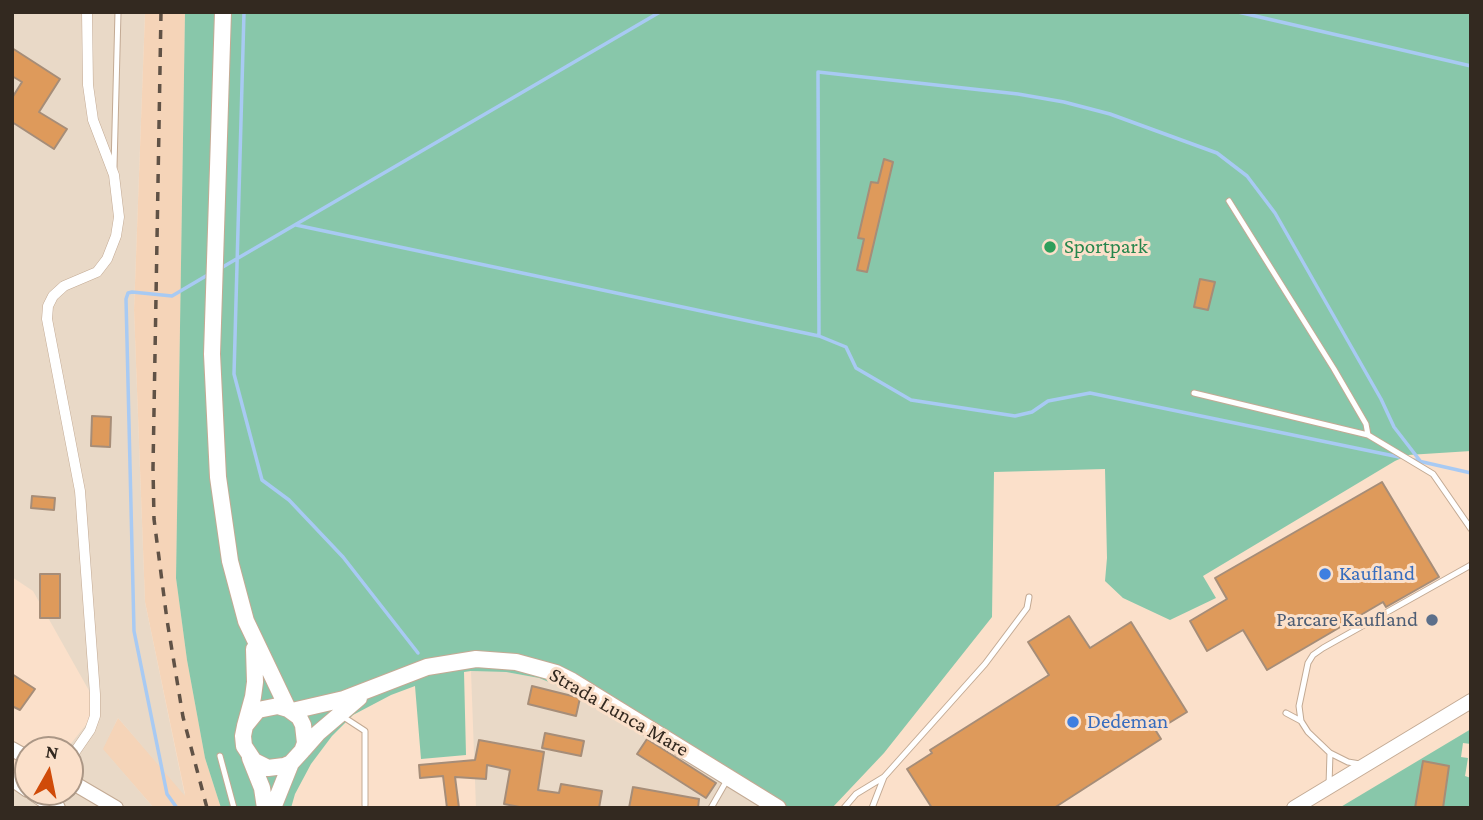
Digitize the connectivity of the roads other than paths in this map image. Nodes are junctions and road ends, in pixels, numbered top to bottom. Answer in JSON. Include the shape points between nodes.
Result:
{"nodes":[{"id":1,"x":87,"y":12,"type":"edge"},
{"id":2,"x":118,"y":12,"type":"edge"},
{"id":3,"x":223,"y":12,"type":"edge"},
{"id":4,"x":114,"y":175,"type":"junction"},
{"id":5,"x":1229,"y":201,"type":"dead end"},
{"id":6,"x":1194,"y":393,"type":"dead end"},
{"id":7,"x":1368,"y":435,"type":"junction"},
{"id":8,"x":1471,"y":529,"type":"edge"},
{"id":9,"x":1471,"y":565,"type":"edge"},
{"id":10,"x":1029,"y":597,"type":"dead end"},
{"id":11,"x":253,"y":641,"type":"junction"},
{"id":12,"x":368,"y":691,"type":"junction"},
{"id":13,"x":1471,"y":701,"type":"edge"},
{"id":14,"x":290,"y":710,"type":"junction"},
{"id":15,"x":1286,"y":713,"type":"dead end"},
{"id":16,"x":340,"y":714,"type":"junction"},
{"id":17,"x":1301,"y":721,"type":"junction"},
{"id":18,"x":245,"y":726,"type":"junction"},
{"id":19,"x":84,"y":739,"type":"edge"},
{"id":20,"x":1330,"y":753,"type":"junction"},
{"id":21,"x":220,"y":756,"type":"dead end"},
{"id":22,"x":249,"y":756,"type":"junction"},
{"id":23,"x":296,"y":757,"type":"junction"},
{"id":24,"x":1365,"y":765,"type":"junction"},
{"id":25,"x":729,"y":777,"type":"junction"},
{"id":26,"x":884,"y":777,"type":"junction"},
{"id":27,"x":1329,"y":786,"type":"junction"},
{"id":28,"x":84,"y":789,"type":"edge"},
{"id":29,"x":763,"y":803,"type":"edge"},
{"id":30,"x":365,"y":805,"type":"dead end"},
{"id":31,"x":116,"y":808,"type":"edge"},
{"id":32,"x":234,"y":808,"type":"edge"},
{"id":33,"x":265,"y":808,"type":"edge"},
{"id":34,"x":273,"y":808,"type":"edge"},
{"id":35,"x":711,"y":808,"type":"edge"},
{"id":36,"x":778,"y":808,"type":"edge"},
{"id":37,"x":844,"y":808,"type":"edge"},
{"id":38,"x":872,"y":808,"type":"edge"},
{"id":39,"x":1294,"y":808,"type":"edge"}],
"edges":[{"from":1,"to":4,"type":"street","via":[[93,120]]},
{"from":2,"to":4,"type":"lane"},
{"from":3,"to":11,"type":"main road","via":[[212,354],[218,477],[230,561]]},
{"from":4,"to":19,"type":"street","via":[[119,217],[107,260],[97,272],[64,286],[53,296],[47,319],[80,491],[95,694],[95,716]]},
{"from":5,"to":7,"type":"lane","via":[[1340,380]]},
{"from":6,"to":7,"type":"lane"},
{"from":7,"to":8,"type":"lane","via":[[1433,474]]},
{"from":9,"to":17,"type":"lane","via":[[1314,655],[1299,706]]},
{"from":10,"to":26,"type":"lane","via":[[1027,608],[985,664]]},
{"from":11,"to":14,"type":"main road"},
{"from":11,"to":18,"type":"main road","via":[[256,682]]},
{"from":12,"to":14,"type":"main road","name":"Strada Lunca Mare"},
{"from":12,"to":16,"type":"main road","name":"Strada Lunca Mare"},
{"from":12,"to":25,"type":"main road","name":"Strada Lunca Mare","via":[[416,670],[452,661],[496,660],[536,666],[572,681]]},
{"from":13,"to":24,"type":"main road"},
{"from":14,"to":18,"type":"main road","via":[[278,706],[258,710]]},
{"from":14,"to":23,"type":"main road","via":[[303,725],[305,743]]},
{"from":15,"to":17,"type":"lane"},
{"from":16,"to":23,"type":"main road","name":"Strada Lunca Mare"},
{"from":16,"to":30,"type":"lane","via":[[365,731]]},
{"from":17,"to":20,"type":"lane"},
{"from":18,"to":22,"type":"main road","via":[[244,746]]},
{"from":20,"to":24,"type":"lane"},
{"from":20,"to":27,"type":"lane"},
{"from":21,"to":32,"type":"lane"},
{"from":22,"to":23,"type":"main road","via":[[268,768],[284,766]]},
{"from":22,"to":33,"type":"main road"},
{"from":23,"to":34,"type":"main road"},
{"from":24,"to":27,"type":"main road"},
{"from":25,"to":29,"type":"main road","name":"Strada Lunca Mare"},
{"from":25,"to":35,"type":"lane"},
{"from":26,"to":37,"type":"lane","via":[[856,794]]},
{"from":26,"to":38,"type":"lane"},
{"from":27,"to":39,"type":"main road"},
{"from":28,"to":31,"type":"main road"},
{"from":29,"to":36,"type":"main road","name":"Strada Lunca Mare"}]}
